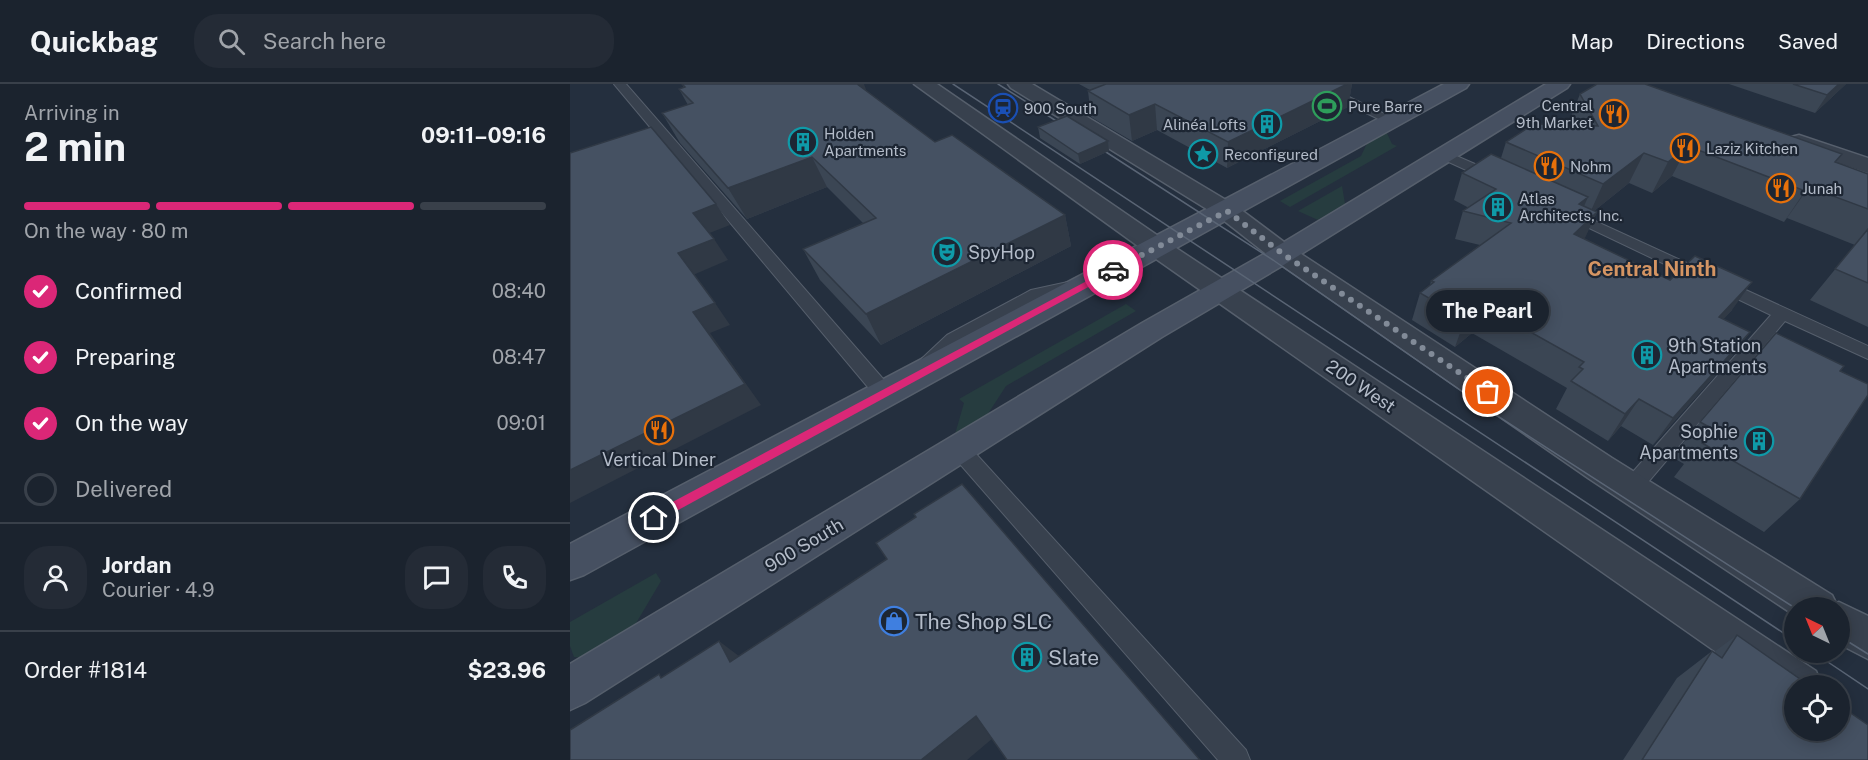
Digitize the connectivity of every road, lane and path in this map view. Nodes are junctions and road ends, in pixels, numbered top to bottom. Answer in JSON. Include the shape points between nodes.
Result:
{"nodes":[{"id":1,"x":620,"y":84,"type":"edge"},
{"id":2,"x":924,"y":84,"type":"edge"},
{"id":3,"x":1018,"y":84,"type":"edge"},
{"id":4,"x":1312,"y":84,"type":"edge"},
{"id":5,"x":1459,"y":84,"type":"edge"},
{"id":6,"x":1560,"y":84,"type":"edge"},
{"id":7,"x":1393,"y":121,"type":"junction"},
{"id":8,"x":1780,"y":135,"type":"edge"},
{"id":9,"x":1445,"y":154,"type":"junction"},
{"id":10,"x":1868,"y":166,"type":"edge"},
{"id":11,"x":1502,"y":182,"type":"edge"},
{"id":12,"x":1554,"y":206,"type":"edge"},
{"id":13,"x":1227,"y":211,"type":"junction"},
{"id":14,"x":1158,"y":248,"type":"junction"},
{"id":15,"x":1283,"y":254,"type":"junction"},
{"id":16,"x":1222,"y":291,"type":"junction"},
{"id":17,"x":1782,"y":313,"type":"junction"},
{"id":18,"x":1868,"y":353,"type":"edge"},
{"id":19,"x":895,"y":387,"type":"junction"},
{"id":20,"x":960,"y":450,"type":"junction"},
{"id":21,"x":1631,"y":489,"type":"junction"},
{"id":22,"x":570,"y":563,"type":"edge"},
{"id":23,"x":1801,"y":597,"type":"edge"},
{"id":24,"x":1850,"y":628,"type":"edge"},
{"id":25,"x":1868,"y":639,"type":"edge"},
{"id":26,"x":1785,"y":675,"type":"edge"},
{"id":27,"x":570,"y":688,"type":"edge"},
{"id":28,"x":1236,"y":760,"type":"edge"}],
"edges":[{"from":1,"to":19,"type":"lane"},
{"from":2,"to":14,"type":"street","name":"200 West"},
{"from":3,"to":13,"type":"street"},
{"from":4,"to":7,"type":"lane"},
{"from":5,"to":7,"type":"street"},
{"from":6,"to":9,"type":"street","name":"900 South"},
{"from":7,"to":13,"type":"street"},
{"from":8,"to":10,"type":"street"},
{"from":9,"to":11,"type":"lane"},
{"from":9,"to":15,"type":"street","name":"900 South"},
{"from":12,"to":17,"type":"lane"},
{"from":13,"to":14,"type":"street"},
{"from":13,"to":15,"type":"street"},
{"from":14,"to":16,"type":"street","name":"200 West"},
{"from":14,"to":19,"type":"street"},
{"from":15,"to":16,"type":"street","name":"900 South"},
{"from":15,"to":21,"type":"street"},
{"from":16,"to":20,"type":"street","name":"900 South"},
{"from":16,"to":26,"type":"street","name":"200 West"},
{"from":17,"to":18,"type":"lane"},
{"from":17,"to":21,"type":"lane"},
{"from":19,"to":22,"type":"street"},
{"from":20,"to":27,"type":"street","name":"900 South"},
{"from":20,"to":28,"type":"lane"},
{"from":21,"to":23,"type":"street"},
{"from":24,"to":25,"type":"street"}]}
